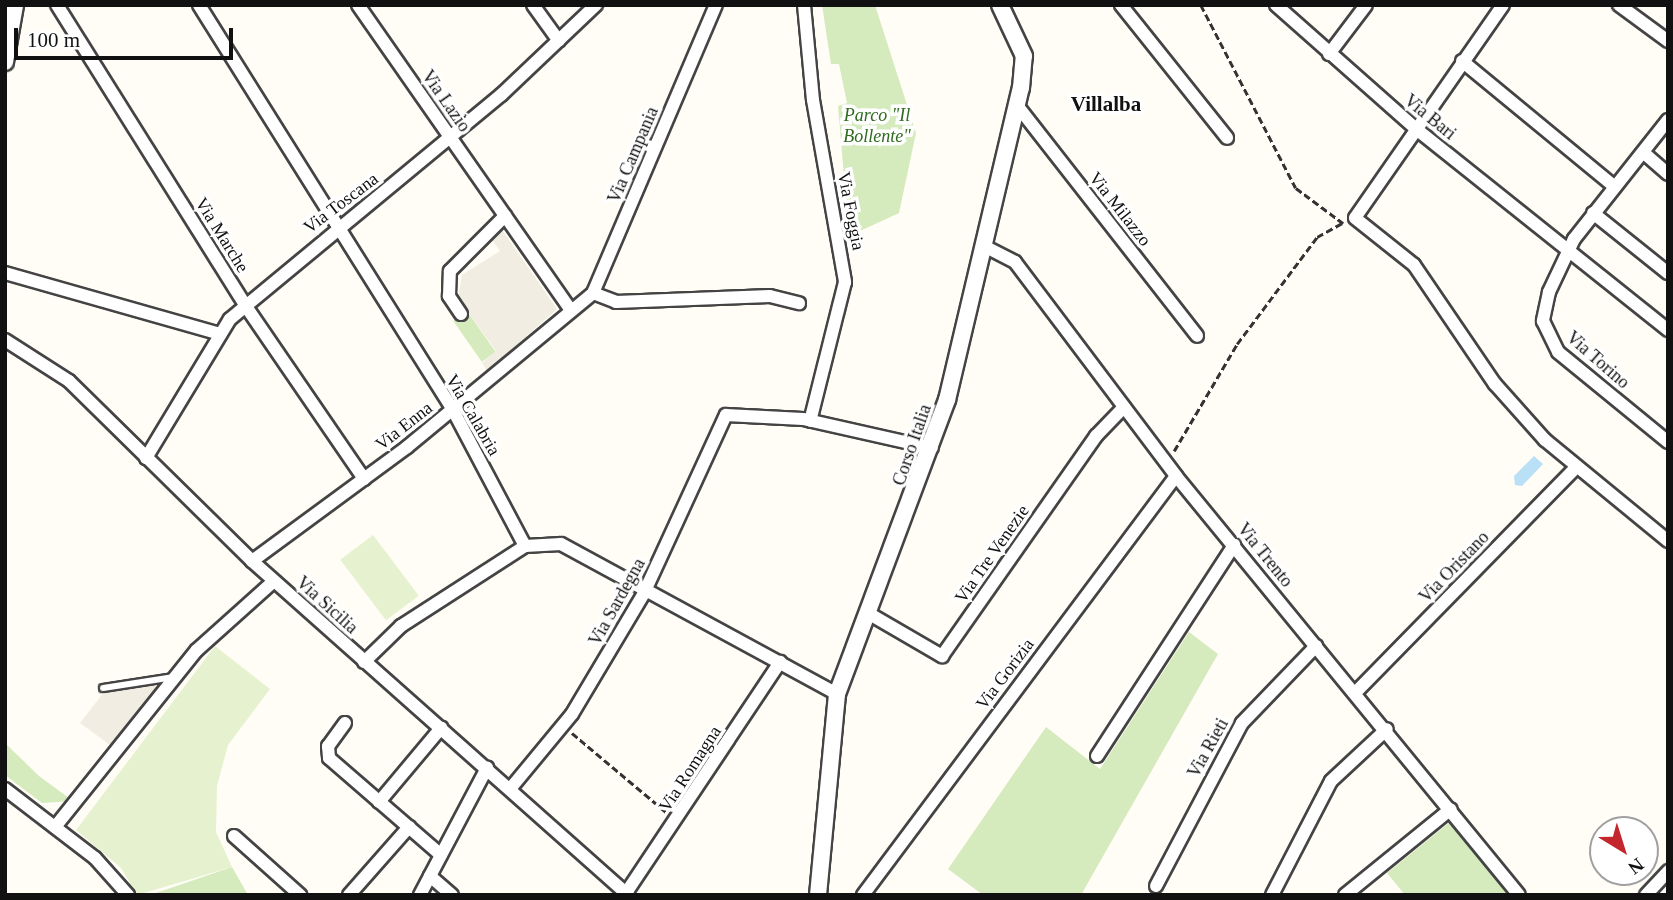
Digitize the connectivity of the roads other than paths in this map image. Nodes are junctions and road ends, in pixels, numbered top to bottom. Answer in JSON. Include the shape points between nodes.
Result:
{"nodes":[{"id":1,"x":57,"y":5,"type":"edge"},
{"id":2,"x":199,"y":5,"type":"edge"},
{"id":3,"x":358,"y":5,"type":"edge"},
{"id":4,"x":533,"y":5,"type":"edge"},
{"id":5,"x":596,"y":5,"type":"edge"},
{"id":6,"x":716,"y":5,"type":"edge"},
{"id":7,"x":804,"y":5,"type":"edge"},
{"id":8,"x":1121,"y":5,"type":"edge"},
{"id":9,"x":1276,"y":5,"type":"edge"},
{"id":10,"x":1366,"y":5,"type":"edge"},
{"id":11,"x":1503,"y":5,"type":"edge"},
{"id":12,"x":1619,"y":5,"type":"edge"},
{"id":13,"x":11,"y":9,"type":"edge"},
{"id":14,"x":1006,"y":9,"type":"edge"},
{"id":15,"x":559,"y":41,"type":"junction"},
{"id":16,"x":1668,"y":41,"type":"edge"},
{"id":17,"x":6,"y":42,"type":"edge"},
{"id":18,"x":1329,"y":54,"type":"junction"},
{"id":19,"x":1462,"y":61,"type":"junction"},
{"id":20,"x":5,"y":62,"type":"edge"},
{"id":21,"x":1016,"y":104,"type":"junction"},
{"id":22,"x":1668,"y":120,"type":"edge"},
{"id":23,"x":1415,"y":128,"type":"junction"},
{"id":24,"x":451,"y":138,"type":"junction"},
{"id":25,"x":1227,"y":138,"type":"dead end"},
{"id":26,"x":1644,"y":153,"type":"junction"},
{"id":27,"x":1668,"y":174,"type":"edge"},
{"id":28,"x":1615,"y":187,"type":"junction"},
{"id":29,"x":1593,"y":212,"type":"junction"},
{"id":30,"x":505,"y":216,"type":"junction"},
{"id":31,"x":337,"y":227,"type":"junction"},
{"id":32,"x":982,"y":245,"type":"junction"},
{"id":33,"x":1569,"y":249,"type":"junction"},
{"id":34,"x":5,"y":273,"type":"edge"},
{"id":35,"x":1668,"y":273,"type":"edge"},
{"id":36,"x":593,"y":293,"type":"junction"},
{"id":37,"x":799,"y":303,"type":"dead end"},
{"id":38,"x":245,"y":305,"type":"junction"},
{"id":39,"x":571,"y":310,"type":"junction"},
{"id":40,"x":461,"y":314,"type":"dead end"},
{"id":41,"x":1668,"y":330,"type":"edge"},
{"id":42,"x":217,"y":333,"type":"junction"},
{"id":43,"x":1197,"y":336,"type":"dead end"},
{"id":44,"x":5,"y":340,"type":"edge"},
{"id":45,"x":1125,"y":408,"type":"junction"},
{"id":46,"x":453,"y":410,"type":"junction"},
{"id":47,"x":810,"y":421,"type":"junction"},
{"id":48,"x":1668,"y":442,"type":"edge"},
{"id":49,"x":932,"y":448,"type":"junction"},
{"id":50,"x":146,"y":458,"type":"junction"},
{"id":51,"x":1576,"y":467,"type":"junction"},
{"id":52,"x":1172,"y":471,"type":"junction"},
{"id":53,"x":364,"y":479,"type":"junction"},
{"id":54,"x":1668,"y":541,"type":"edge"},
{"id":55,"x":1234,"y":545,"type":"junction"},
{"id":56,"x":525,"y":546,"type":"junction"},
{"id":57,"x":252,"y":561,"type":"junction"},
{"id":58,"x":274,"y":581,"type":"junction"},
{"id":59,"x":644,"y":593,"type":"junction"},
{"id":60,"x":868,"y":613,"type":"junction"},
{"id":61,"x":1316,"y":646,"type":"junction"},
{"id":62,"x":364,"y":662,"type":"junction"},
{"id":63,"x":780,"y":662,"type":"junction"},
{"id":64,"x":176,"y":677,"type":"junction"},
{"id":65,"x":103,"y":688,"type":"dead end"},
{"id":66,"x":1356,"y":692,"type":"junction"},
{"id":67,"x":837,"y":694,"type":"junction"},
{"id":68,"x":345,"y":723,"type":"dead end"},
{"id":69,"x":441,"y":729,"type":"junction"},
{"id":70,"x":1387,"y":729,"type":"junction"},
{"id":71,"x":1097,"y":756,"type":"dead end"},
{"id":72,"x":487,"y":768,"type":"junction"},
{"id":73,"x":5,"y":789,"type":"edge"},
{"id":74,"x":510,"y":789,"type":"junction"},
{"id":75,"x":379,"y":802,"type":"junction"},
{"id":76,"x":1451,"y":809,"type":"junction"},
{"id":77,"x":55,"y":827,"type":"junction"},
{"id":78,"x":409,"y":827,"type":"junction"},
{"id":79,"x":234,"y":836,"type":"dead end"},
{"id":80,"x":441,"y":855,"type":"junction"},
{"id":81,"x":1668,"y":871,"type":"edge"},
{"id":82,"x":430,"y":876,"type":"junction"},
{"id":83,"x":1156,"y":886,"type":"dead end"},
{"id":84,"x":627,"y":894,"type":"edge"},
{"id":85,"x":1517,"y":894,"type":"edge"},
{"id":86,"x":128,"y":895,"type":"edge"},
{"id":87,"x":300,"y":895,"type":"edge"},
{"id":88,"x":349,"y":895,"type":"edge"},
{"id":89,"x":420,"y":895,"type":"edge"},
{"id":90,"x":452,"y":895,"type":"edge"},
{"id":91,"x":818,"y":895,"type":"edge"},
{"id":92,"x":863,"y":895,"type":"edge"},
{"id":93,"x":1272,"y":895,"type":"edge"},
{"id":94,"x":1345,"y":895,"type":"edge"},
{"id":95,"x":1646,"y":895,"type":"edge"}],
"edges":[{"from":1,"to":38,"type":"street","name":"Via Marche"},
{"from":2,"to":31,"type":"street","name":"Via Calabria"},
{"from":3,"to":24,"type":"street","name":"Via Lazio"},
{"from":4,"to":15,"type":"street"},
{"from":5,"to":15,"type":"street","name":"Via Toscana"},
{"from":6,"to":36,"type":"street","name":"Via Campania"},
{"from":7,"to":47,"type":"street","name":"Via Foggia","via":[[813,100],[845,282]]},
{"from":8,"to":25,"type":"street"},
{"from":9,"to":18,"type":"street","name":"Via Bari"},
{"from":10,"to":18,"type":"street"},
{"from":11,"to":19,"type":"street"},
{"from":12,"to":16,"type":"street"},
{"from":13,"to":17,"type":"street"},
{"from":14,"to":21,"type":"street","name":"Corso Italia","via":[[1024,56]]},
{"from":15,"to":24,"type":"street","name":"Via Toscana"},
{"from":17,"to":20,"type":"street"},
{"from":18,"to":23,"type":"street","name":"Via Bari"},
{"from":19,"to":23,"type":"street"},
{"from":19,"to":28,"type":"street"},
{"from":21,"to":32,"type":"street","name":"Corso Italia"},
{"from":21,"to":43,"type":"street","name":"Via Milazzo"},
{"from":22,"to":26,"type":"street","name":"Via Torino"},
{"from":23,"to":33,"type":"street","name":"Via Bari"},
{"from":23,"to":51,"type":"street","via":[[1349,221],[1414,265],[1495,384]]},
{"from":24,"to":30,"type":"street","name":"Via Lazio"},
{"from":24,"to":31,"type":"street","name":"Via Toscana"},
{"from":26,"to":27,"type":"street"},
{"from":26,"to":28,"type":"street","name":"Via Torino"},
{"from":28,"to":29,"type":"street","name":"Via Torino"},
{"from":29,"to":33,"type":"street","name":"Via Torino"},
{"from":29,"to":35,"type":"street"},
{"from":30,"to":39,"type":"street","name":"Via Lazio"},
{"from":30,"to":40,"type":"street","via":[[450,271],[449,296]]},
{"from":31,"to":38,"type":"street","name":"Via Toscana"},
{"from":31,"to":46,"type":"street","name":"Via Calabria"},
{"from":32,"to":45,"type":"street","name":"Via Trento","via":[[1015,262]]},
{"from":32,"to":49,"type":"street","name":"Corso Italia"},
{"from":33,"to":41,"type":"street","name":"Via Bari"},
{"from":33,"to":48,"type":"street","name":"Via Torino","via":[[1544,306],[1549,340]]},
{"from":34,"to":42,"type":"street"},
{"from":36,"to":37,"type":"street","via":[[616,302],[770,296]]},
{"from":36,"to":39,"type":"street","name":"Via Campania"},
{"from":38,"to":42,"type":"street","name":"Via Toscana"},
{"from":38,"to":53,"type":"street","name":"Via Marche"},
{"from":39,"to":46,"type":"street","name":"Via Enna"},
{"from":42,"to":50,"type":"street","name":"Via Toscana"},
{"from":44,"to":50,"type":"street","name":"Via Sicilia","via":[[55,368]]},
{"from":45,"to":52,"type":"street","name":"Via Trento"},
{"from":45,"to":60,"type":"street","name":"Via Tre Venezie","via":[[1096,436],[942,656]]},
{"from":46,"to":53,"type":"street","name":"Via Enna"},
{"from":46,"to":56,"type":"street","name":"Via Calabria"},
{"from":47,"to":49,"type":"street"},
{"from":47,"to":59,"type":"street","name":"Via Sardegna","via":[[726,415]]},
{"from":49,"to":60,"type":"street","name":"Corso Italia"},
{"from":50,"to":57,"type":"street","name":"Via Sicilia"},
{"from":51,"to":54,"type":"street"},
{"from":51,"to":66,"type":"street","name":"Via Oristano"},
{"from":52,"to":55,"type":"street","name":"Via Trento"},
{"from":52,"to":92,"type":"street","name":"Via Gorizia"},
{"from":53,"to":57,"type":"street","name":"Via Enna"},
{"from":55,"to":61,"type":"street","name":"Via Trento"},
{"from":55,"to":71,"type":"street"},
{"from":56,"to":59,"type":"street","via":[[556,542]]},
{"from":56,"to":62,"type":"street","via":[[411,619]]},
{"from":57,"to":58,"type":"street","name":"Via Sicilia"},
{"from":58,"to":62,"type":"street","name":"Via Sicilia"},
{"from":58,"to":64,"type":"street"},
{"from":59,"to":63,"type":"street"},
{"from":59,"to":74,"type":"street","name":"Via Sardegna","via":[[564,725]]},
{"from":60,"to":67,"type":"street","name":"Corso Italia"},
{"from":61,"to":66,"type":"street","name":"Via Trento"},
{"from":61,"to":83,"type":"street","name":"Via Rieti","via":[[1242,723]]},
{"from":62,"to":69,"type":"street","name":"Via Sicilia"},
{"from":63,"to":67,"type":"street"},
{"from":63,"to":84,"type":"street","name":"Via Romagna"},
{"from":64,"to":65,"type":"lane"},
{"from":64,"to":77,"type":"street"},
{"from":66,"to":70,"type":"street","name":"Via Trento"},
{"from":67,"to":91,"type":"street","name":"Corso Italia"},
{"from":68,"to":75,"type":"street","via":[[327,755]]},
{"from":69,"to":72,"type":"street","name":"Via Sicilia"},
{"from":69,"to":75,"type":"street"},
{"from":70,"to":76,"type":"street","name":"Via Trento"},
{"from":70,"to":93,"type":"street","via":[[1331,781]]},
{"from":72,"to":74,"type":"street","name":"Via Sicilia"},
{"from":72,"to":80,"type":"street"},
{"from":73,"to":77,"type":"street"},
{"from":74,"to":84,"type":"street","name":"Via Sicilia"},
{"from":75,"to":78,"type":"street"},
{"from":76,"to":85,"type":"street","name":"Via Trento"},
{"from":76,"to":94,"type":"street"},
{"from":77,"to":86,"type":"street"},
{"from":78,"to":80,"type":"street"},
{"from":78,"to":88,"type":"street"},
{"from":79,"to":87,"type":"street"},
{"from":80,"to":82,"type":"street"},
{"from":81,"to":95,"type":"street"},
{"from":82,"to":89,"type":"street"},
{"from":82,"to":90,"type":"street"}]}
